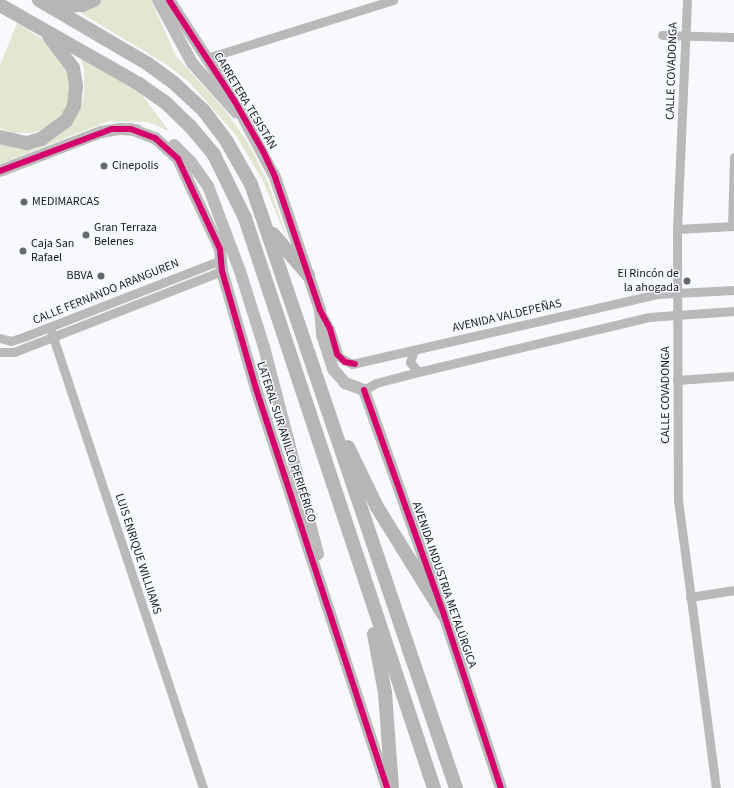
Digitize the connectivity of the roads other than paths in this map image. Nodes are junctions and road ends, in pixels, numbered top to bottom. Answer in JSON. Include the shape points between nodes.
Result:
{"nodes":[{"id":1,"x":38,"y":0,"type":"edge"},
{"id":2,"x":94,"y":0,"type":"edge"},
{"id":3,"x":158,"y":0,"type":"edge"},
{"id":4,"x":169,"y":0,"type":"edge"},
{"id":5,"x":393,"y":0,"type":"edge"},
{"id":6,"x":687,"y":0,"type":"edge"},
{"id":7,"x":0,"y":5,"type":"edge"},
{"id":8,"x":51,"y":7,"type":"junction"},
{"id":9,"x":40,"y":27,"type":"junction"},
{"id":10,"x":662,"y":35,"type":"dead end"},
{"id":11,"x":686,"y":36,"type":"junction"},
{"id":12,"x":734,"y":37,"type":"edge"},
{"id":13,"x":207,"y":58,"type":"junction"},
{"id":14,"x":249,"y":126,"type":"junction"},
{"id":15,"x":131,"y":129,"type":"junction"},
{"id":16,"x":0,"y":137,"type":"edge"},
{"id":17,"x":734,"y":158,"type":"edge"},
{"id":18,"x":0,"y":171,"type":"edge"},
{"id":19,"x":267,"y":224,"type":"junction"},
{"id":20,"x":733,"y":226,"type":"edge"},
{"id":21,"x":677,"y":229,"type":"junction"},
{"id":22,"x":222,"y":265,"type":"junction"},
{"id":23,"x":308,"y":275,"type":"junction"},
{"id":24,"x":734,"y":290,"type":"edge"},
{"id":25,"x":141,"y":291,"type":"junction"},
{"id":26,"x":677,"y":292,"type":"junction"},
{"id":27,"x":145,"y":301,"type":"junction"},
{"id":28,"x":320,"y":310,"type":"junction"},
{"id":29,"x":734,"y":311,"type":"edge"},
{"id":30,"x":678,"y":314,"type":"junction"},
{"id":31,"x":50,"y":328,"type":"junction"},
{"id":32,"x":53,"y":338,"type":"junction"},
{"id":33,"x":1,"y":340,"type":"edge"},
{"id":34,"x":414,"y":350,"type":"junction"},
{"id":35,"x":0,"y":352,"type":"edge"},
{"id":36,"x":418,"y":372,"type":"junction"},
{"id":37,"x":734,"y":376,"type":"edge"},
{"id":38,"x":677,"y":380,"type":"junction"},
{"id":39,"x":318,"y":382,"type":"junction"},
{"id":40,"x":364,"y":390,"type":"junction"},
{"id":41,"x":319,"y":443,"type":"junction"},
{"id":42,"x":320,"y":581,"type":"junction"},
{"id":43,"x":734,"y":590,"type":"edge"},
{"id":44,"x":690,"y":596,"type":"junction"},
{"id":45,"x":444,"y":615,"type":"junction"},
{"id":46,"x":203,"y":788,"type":"edge"},
{"id":47,"x":387,"y":788,"type":"edge"},
{"id":48,"x":392,"y":788,"type":"edge"},
{"id":49,"x":434,"y":788,"type":"edge"},
{"id":50,"x":456,"y":788,"type":"edge"},
{"id":51,"x":501,"y":788,"type":"edge"},
{"id":52,"x":716,"y":788,"type":"edge"}],
"edges":[{"from":1,"to":8,"type":"highway"},
{"from":2,"to":8,"type":"highway","via":[[82,5]]},
{"from":3,"to":14,"type":"main road","via":[[192,63]]},
{"from":4,"to":13,"type":"main road","name":"CARRETERA TESISTÁN"},
{"from":5,"to":13,"type":"street"},
{"from":6,"to":11,"type":"street","name":"CALLE COVADONGA"},
{"from":7,"to":9,"type":"highway"},
{"from":8,"to":19,"type":"highway","via":[[148,64],[174,83],[204,111],[227,142],[251,184]]},
{"from":9,"to":16,"type":"highway","via":[[64,53],[73,68],[76,86],[74,106],[66,121],[41,139],[27,143]]},
{"from":9,"to":41,"type":"highway","via":[[139,84],[166,103],[190,126],[214,155],[244,218]]},
{"from":10,"to":11,"type":"street"},
{"from":11,"to":12,"type":"street"},
{"from":11,"to":21,"type":"street","name":"CALLE COVADONGA"},
{"from":13,"to":14,"type":"main road","name":"CARRETERA TESISTÁN"},
{"from":14,"to":23,"type":"main road","name":"CARRETERA TESISTÁN","via":[[275,177]]},
{"from":15,"to":18,"type":"main road","via":[[102,132]]},
{"from":15,"to":22,"type":"main road","name":"LATERAL SUR ANILLO PERIFÉRICO","via":[[155,138],[178,159],[217,242]]},
{"from":15,"to":42,"type":"main road","via":[[157,136],[180,150],[196,168],[212,195],[264,347],[316,548]]},
{"from":17,"to":20,"type":"street"},
{"from":19,"to":23,"type":"highway"},
{"from":19,"to":39,"type":"highway"},
{"from":20,"to":21,"type":"street"},
{"from":21,"to":26,"type":"street","name":"CALLE COVADONGA"},
{"from":22,"to":25,"type":"street","name":"CALLE FERNANDO ARANGUREN"},
{"from":22,"to":27,"type":"street","name":"CALLE FERNANDO ARANGUREN"},
{"from":22,"to":42,"type":"main road","name":"LATERAL SUR ANILLO PERIFÉRICO","via":[[256,389]]},
{"from":23,"to":28,"type":"main road","name":"CARRETERA TESISTÁN"},
{"from":24,"to":26,"type":"street","name":"AVENIDA VALDEPEÑAS"},
{"from":25,"to":27,"type":"street"},
{"from":25,"to":31,"type":"street","name":"CALLE FERNANDO ARANGUREN"},
{"from":26,"to":30,"type":"street","name":"CALLE COVADONGA"},
{"from":26,"to":34,"type":"street","name":"AVENIDA VALDEPEÑAS","via":[[635,299]]},
{"from":27,"to":32,"type":"street","name":"CALLE FERNANDO ARANGUREN"},
{"from":28,"to":34,"type":"street","name":"AVENIDA VALDEPEÑAS","via":[[330,328],[339,357],[345,362],[355,364]]},
{"from":28,"to":40,"type":"main road","via":[[322,335],[336,374],[345,383]]},
{"from":29,"to":30,"type":"street"},
{"from":30,"to":36,"type":"street","via":[[649,317]]},
{"from":30,"to":38,"type":"street","name":"CALLE COVADONGA"},
{"from":31,"to":32,"type":"street","name":"LUIS ENRIQUE WILLIIAMS"},
{"from":31,"to":33,"type":"street","name":"CALLE FERNANDO ARANGUREN","via":[[11,340]]},
{"from":32,"to":35,"type":"street","name":"CALLE FERNANDO ARANGUREN","via":[[14,352]]},
{"from":32,"to":46,"type":"street","name":"LUIS ENRIQUE WILLIIAMS"},
{"from":34,"to":36,"type":"street","via":[[410,362]]},
{"from":36,"to":40,"type":"street","via":[[376,383]]},
{"from":37,"to":38,"type":"street"},
{"from":38,"to":44,"type":"street","name":"CALLE COVADONGA","via":[[678,500]]},
{"from":39,"to":45,"type":"highway","via":[[377,507]]},
{"from":39,"to":50,"type":"highway"},
{"from":40,"to":45,"type":"main road","name":"AVENIDA INDUSTRIA METALÚRGICA"},
{"from":41,"to":48,"type":"highway","via":[[379,654],[385,693]]},
{"from":41,"to":49,"type":"highway"},
{"from":42,"to":47,"type":"main road","name":"LATERAL SUR ANILLO PERIFÉRICO"},
{"from":43,"to":44,"type":"street"},
{"from":44,"to":52,"type":"street","name":"CALLE COVADONGA"},
{"from":45,"to":51,"type":"main road","name":"AVENIDA INDUSTRIA METALÚRGICA"}]}
